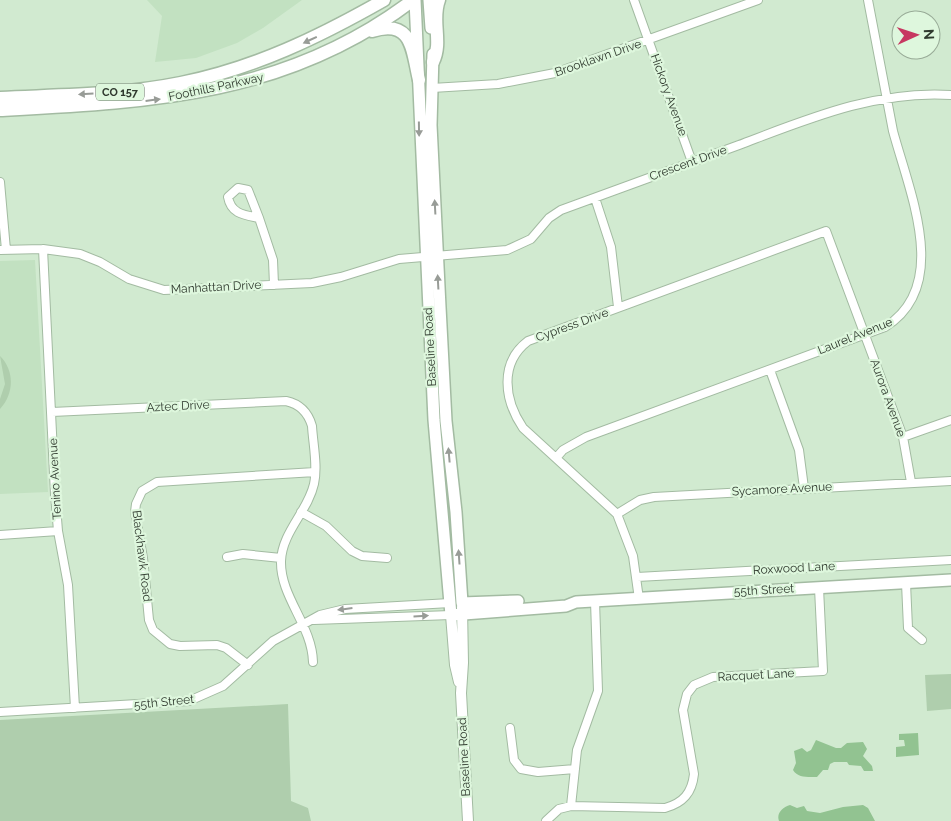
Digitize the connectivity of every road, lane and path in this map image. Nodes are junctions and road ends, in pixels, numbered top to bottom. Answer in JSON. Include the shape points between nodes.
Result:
{"nodes":[{"id":1,"x":373,"y":0,"type":"edge"},
{"id":2,"x":384,"y":0,"type":"edge"},
{"id":3,"x":414,"y":0,"type":"edge"},
{"id":4,"x":429,"y":0,"type":"edge"},
{"id":5,"x":439,"y":0,"type":"edge"},
{"id":6,"x":634,"y":0,"type":"edge"},
{"id":7,"x":758,"y":0,"type":"edge"},
{"id":8,"x":868,"y":0,"type":"edge"},
{"id":9,"x":338,"y":26,"type":"junction"},
{"id":10,"x":358,"y":35,"type":"junction"},
{"id":11,"x":649,"y":40,"type":"junction"},
{"id":12,"x":433,"y":62,"type":"junction"},
{"id":13,"x":419,"y":80,"type":"junction"},
{"id":14,"x":432,"y":88,"type":"junction"},
{"id":15,"x":951,"y":95,"type":"edge"},
{"id":16,"x":0,"y":98,"type":"edge"},
{"id":17,"x":886,"y":98,"type":"junction"},
{"id":18,"x":0,"y":110,"type":"edge"},
{"id":19,"x":692,"y":162,"type":"junction"},
{"id":20,"x":0,"y":182,"type":"edge"},
{"id":21,"x":595,"y":198,"type":"junction"},
{"id":22,"x":259,"y":218,"type":"junction"},
{"id":23,"x":826,"y":231,"type":"joint"},
{"id":24,"x":930,"y":246,"type":"dead end"},
{"id":25,"x":43,"y":249,"type":"junction"},
{"id":26,"x":3,"y":250,"type":"edge"},
{"id":27,"x":431,"y":256,"type":"junction"},
{"id":28,"x":926,"y":283,"type":"dead end"},
{"id":29,"x":274,"y":285,"type":"junction"},
{"id":30,"x":618,"y":307,"type":"junction"},
{"id":31,"x":865,"y":334,"type":"junction"},
{"id":32,"x":770,"y":370,"type":"junction"},
{"id":33,"x":310,"y":402,"type":"dead end"},
{"id":34,"x":303,"y":409,"type":"junction"},
{"id":35,"x":52,"y":412,"type":"junction"},
{"id":36,"x":951,"y":420,"type":"edge"},
{"id":37,"x":903,"y":437,"type":"junction"},
{"id":38,"x":556,"y":458,"type":"junction"},
{"id":39,"x":315,"y":472,"type":"junction"},
{"id":40,"x":951,"y":480,"type":"edge"},
{"id":41,"x":911,"y":482,"type":"junction"},
{"id":42,"x":804,"y":488,"type":"junction"},
{"id":43,"x":301,"y":512,"type":"junction"},
{"id":44,"x":617,"y":514,"type":"junction"},
{"id":45,"x":58,"y":531,"type":"junction"},
{"id":46,"x":0,"y":535,"type":"edge"},
{"id":47,"x":227,"y":557,"type":"dead end"},
{"id":48,"x":281,"y":558,"type":"junction"},
{"id":49,"x":387,"y":558,"type":"dead end"},
{"id":50,"x":951,"y":560,"type":"edge"},
{"id":51,"x":637,"y":577,"type":"junction"},
{"id":52,"x":951,"y":580,"type":"edge"},
{"id":53,"x":906,"y":583,"type":"junction"},
{"id":54,"x":819,"y":588,"type":"junction"},
{"id":55,"x":639,"y":599,"type":"junction"},
{"id":56,"x":595,"y":601,"type":"junction"},
{"id":57,"x":456,"y":608,"type":"junction"},
{"id":58,"x":302,"y":623,"type":"junction"},
{"id":59,"x":922,"y":640,"type":"dead end"},
{"id":60,"x":313,"y":662,"type":"dead end"},
{"id":61,"x":248,"y":666,"type":"junction"},
{"id":62,"x":75,"y":708,"type":"junction"},
{"id":63,"x":0,"y":712,"type":"edge"},
{"id":64,"x":510,"y":728,"type":"dead end"},
{"id":65,"x":575,"y":769,"type":"junction"},
{"id":66,"x":571,"y":806,"type":"junction"},
{"id":67,"x":468,"y":821,"type":"edge"},
{"id":68,"x":546,"y":821,"type":"edge"}],
"edges":[{"from":1,"to":9,"type":"highway"},
{"from":2,"to":9,"type":"highway","name":"Foothills Parkway","number":"CO 157"},
{"from":3,"to":10,"type":"highway","name":"Foothills Parkway","number":"CO 157"},
{"from":3,"to":13,"type":"main road","name":"Baseline Road"},
{"from":4,"to":12,"type":"main road","name":"Baseline Road"},
{"from":5,"to":12,"type":"highway","via":[[436,9],[438,52]]},
{"from":6,"to":11,"type":"street","name":"Hickory Avenue"},
{"from":7,"to":11,"type":"street","name":"Brooklawn Drive"},
{"from":8,"to":17,"type":"street"},
{"from":9,"to":16,"type":"highway","name":"Foothills Parkway","number":"CO 157","one_way":true,"via":[[268,58],[180,84]]},
{"from":10,"to":13,"type":"highway","via":[[386,28],[396,28],[404,33],[411,44]]},
{"from":18,"to":10,"type":"highway","name":"Foothills Parkway","number":"CO 157","one_way":true,"via":[[124,103],[210,91],[294,66]]},
{"from":11,"to":14,"type":"street","name":"Brooklawn Drive","via":[[531,79]]},
{"from":11,"to":19,"type":"street","name":"Hickory Avenue"},
{"from":12,"to":14,"type":"main road","name":"Baseline Road"},
{"from":13,"to":27,"type":"main road","name":"Baseline Road","one_way":true},
{"from":27,"to":14,"type":"main road","name":"Baseline Road","one_way":true},
{"from":15,"to":17,"type":"street","name":"Crescent Drive"},
{"from":17,"to":19,"type":"street","name":"Crescent Drive","via":[[838,108]]},
{"from":17,"to":24,"type":"street","via":[[898,151],[918,200]]},
{"from":19,"to":21,"type":"street","name":"Crescent Drive"},
{"from":20,"to":26,"type":"street"},
{"from":21,"to":27,"type":"street","name":"Crescent Drive","via":[[556,213],[531,239],[507,250]]},
{"from":21,"to":30,"type":"street","via":[[611,247]]},
{"from":22,"to":22,"type":"street","via":[[248,190],[238,188],[229,194],[229,204],[235,212]]},
{"from":22,"to":29,"type":"street","via":[[273,260]]},
{"from":23,"to":30,"type":"street","name":"Cypress Drive"},
{"from":23,"to":31,"type":"street","name":"Aurora Avenue"},
{"from":25,"to":26,"type":"street","name":"Manhattan Drive"},
{"from":25,"to":29,"type":"street","name":"Manhattan Drive","via":[[80,254],[130,280],[164,290]]},
{"from":25,"to":35,"type":"street","name":"Tenino Avenue"},
{"from":27,"to":29,"type":"street","name":"Manhattan Drive","via":[[389,261],[330,280]]},
{"from":27,"to":57,"type":"main road","name":"Baseline Road","via":[[456,512]]},
{"from":28,"to":31,"type":"street","name":"Laurel Avenue","via":[[915,303],[904,314],[892,323]]},
{"from":30,"to":38,"type":"street","name":"Cypress Drive","via":[[528,341],[510,363],[508,387],[516,418]]},
{"from":31,"to":32,"type":"street","name":"Laurel Avenue"},
{"from":31,"to":37,"type":"street","name":"Aurora Avenue"},
{"from":32,"to":38,"type":"street","name":"Laurel Avenue","via":[[573,442]]},
{"from":32,"to":42,"type":"street","via":[[799,450]]},
{"from":33,"to":34,"type":"street"},
{"from":34,"to":35,"type":"street","name":"Aztec Drive","via":[[286,401]]},
{"from":34,"to":39,"type":"street","via":[[312,426]]},
{"from":35,"to":45,"type":"street","name":"Tenino Avenue"},
{"from":36,"to":37,"type":"street"},
{"from":37,"to":41,"type":"street","name":"Aurora Avenue"},
{"from":38,"to":44,"type":"street","name":"Cypress Drive"},
{"from":39,"to":43,"type":"street","via":[[311,492]]},
{"from":39,"to":61,"type":"street","name":"Blackhawk Road","via":[[157,482],[138,497],[135,512],[153,630],[170,644],[226,648]]},
{"from":40,"to":41,"type":"street","name":"Sycamore Avenue"},
{"from":41,"to":42,"type":"street","name":"Sycamore Avenue"},
{"from":42,"to":44,"type":"street","name":"Sycamore Avenue","via":[[654,497],[640,500]]},
{"from":43,"to":48,"type":"street"},
{"from":43,"to":49,"type":"street","via":[[326,526],[362,556]]},
{"from":44,"to":51,"type":"street","name":"Cypress Drive","via":[[631,545]]},
{"from":45,"to":46,"type":"street"},
{"from":45,"to":62,"type":"street","name":"Tenino Avenue","via":[[68,585]]},
{"from":47,"to":48,"type":"street","via":[[243,554]]},
{"from":48,"to":58,"type":"street","via":[[284,585]]},
{"from":50,"to":51,"type":"street","name":"Roxwood Lane"},
{"from":51,"to":55,"type":"street","name":"Cypress Drive"},
{"from":52,"to":53,"type":"main road","name":"55th Street"},
{"from":53,"to":54,"type":"main road","name":"55th Street"},
{"from":53,"to":59,"type":"street","via":[[908,628]]},
{"from":54,"to":55,"type":"main road","name":"55th Street"},
{"from":54,"to":66,"type":"street","name":"Racquet Lane","via":[[823,671],[713,677],[694,685],[687,694],[683,710],[694,774],[685,799],[665,808]]},
{"from":55,"to":56,"type":"main road","name":"55th Street"},
{"from":56,"to":57,"type":"main road","name":"55th Street","via":[[566,606]]},
{"from":56,"to":65,"type":"street","via":[[598,691],[581,737]]},
{"from":58,"to":57,"type":"street","name":"55th Street","one_way":true},
{"from":57,"to":58,"type":"street","name":"55th Street","one_way":true,"via":[[345,608]]},
{"from":57,"to":67,"type":"street","name":"Baseline Road","via":[[463,663],[461,693]]},
{"from":58,"to":60,"type":"street","via":[[311,645]]},
{"from":58,"to":61,"type":"street","name":"55th Street","via":[[272,641]]},
{"from":61,"to":62,"type":"street","name":"55th Street","via":[[223,686],[189,701]]},
{"from":62,"to":63,"type":"street","name":"55th Street"},
{"from":64,"to":65,"type":"street","via":[[514,760],[521,769],[538,772]]},
{"from":65,"to":66,"type":"street"},
{"from":66,"to":68,"type":"street","name":"Racquet Lane","via":[[559,809]]}]}
